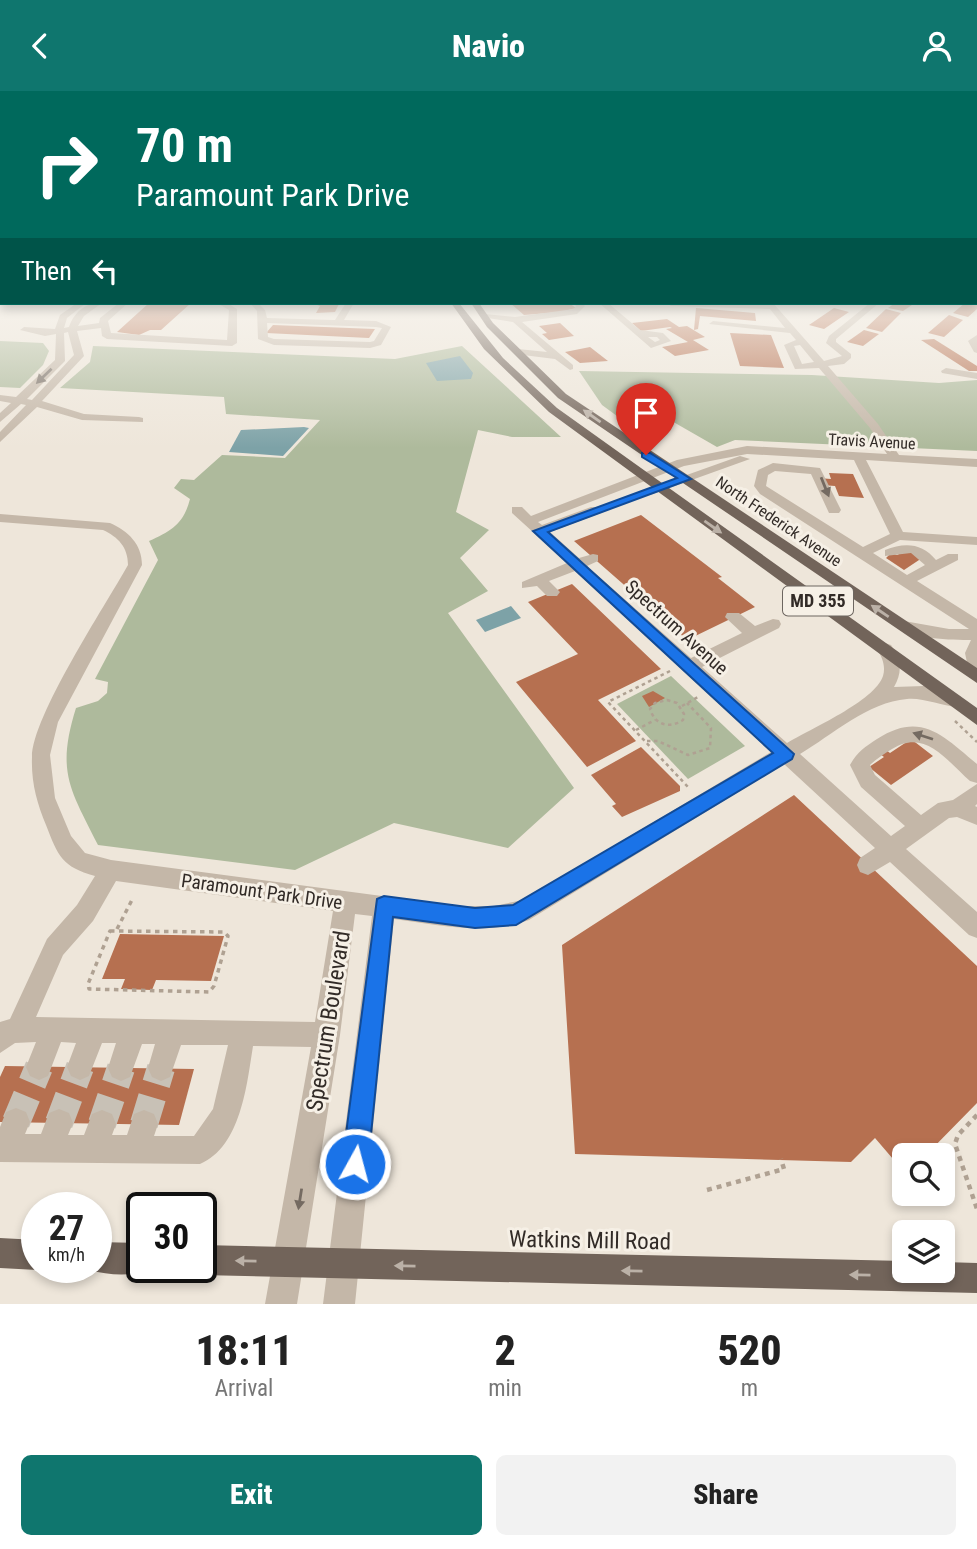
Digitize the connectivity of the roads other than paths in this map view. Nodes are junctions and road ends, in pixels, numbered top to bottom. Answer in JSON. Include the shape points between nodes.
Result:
{"nodes":[{"id":1,"x":59,"y":335,"type":"edge"},
{"id":2,"x":75,"y":335,"type":"edge"},
{"id":3,"x":106,"y":335,"type":"edge"},
{"id":4,"x":232,"y":335,"type":"edge"},
{"id":5,"x":263,"y":335,"type":"edge"},
{"id":6,"x":383,"y":335,"type":"edge"},
{"id":7,"x":476,"y":335,"type":"edge"},
{"id":8,"x":501,"y":335,"type":"edge"},
{"id":9,"x":531,"y":335,"type":"edge"},
{"id":10,"x":657,"y":335,"type":"edge"},
{"id":11,"x":797,"y":335,"type":"edge"},
{"id":12,"x":837,"y":335,"type":"edge"},
{"id":13,"x":977,"y":338,"type":"edge"},
{"id":14,"x":801,"y":341,"type":"junction"},
{"id":15,"x":654,"y":346,"type":"dead end"},
{"id":16,"x":977,"y":350,"type":"edge"},
{"id":17,"x":518,"y":352,"type":"junction"},
{"id":18,"x":555,"y":356,"type":"junction"},
{"id":19,"x":820,"y":365,"type":"junction"},
{"id":20,"x":570,"y":367,"type":"dead end"},
{"id":21,"x":535,"y":369,"type":"junction"},
{"id":22,"x":946,"y":371,"type":"dead end"},
{"id":23,"x":977,"y":376,"type":"edge"},
{"id":24,"x":0,"y":398,"type":"edge"},
{"id":25,"x":20,"y":399,"type":"junction"},
{"id":26,"x":34,"y":405,"type":"junction"},
{"id":27,"x":0,"y":419,"type":"edge"},
{"id":28,"x":139,"y":420,"type":"dead end"},
{"id":29,"x":0,"y":439,"type":"edge"},
{"id":30,"x":765,"y":453,"type":"junction"},
{"id":31,"x":858,"y":456,"type":"junction"},
{"id":32,"x":895,"y":458,"type":"junction"},
{"id":33,"x":977,"y":463,"type":"edge"},
{"id":34,"x":668,"y":468,"type":"junction"},
{"id":35,"x":685,"y":479,"type":"junction"},
{"id":36,"x":651,"y":484,"type":"junction"},
{"id":37,"x":834,"y":510,"type":"dead end"},
{"id":38,"x":0,"y":518,"type":"edge"},
{"id":39,"x":898,"y":536,"type":"junction"},
{"id":40,"x":977,"y":541,"type":"edge"},
{"id":41,"x":868,"y":557,"type":"junction"},
{"id":42,"x":953,"y":557,"type":"dead end"},
{"id":43,"x":593,"y":558,"type":"dead end"},
{"id":44,"x":577,"y":565,"type":"junction"},
{"id":45,"x":934,"y":567,"type":"junction"},
{"id":46,"x":906,"y":581,"type":"junction"},
{"id":47,"x":552,"y":592,"type":"dead end"},
{"id":48,"x":733,"y":617,"type":"dead end"},
{"id":49,"x":773,"y":624,"type":"dead end"},
{"id":50,"x":977,"y":626,"type":"edge"},
{"id":51,"x":904,"y":627,"type":"junction"},
{"id":52,"x":754,"y":634,"type":"junction"},
{"id":53,"x":977,"y":634,"type":"edge"},
{"id":54,"x":977,"y":643,"type":"edge"},
{"id":55,"x":885,"y":649,"type":"junction"},
{"id":56,"x":681,"y":668,"type":"junction"},
{"id":57,"x":977,"y":671,"type":"edge"},
{"id":58,"x":977,"y":677,"type":"edge"},
{"id":59,"x":874,"y":700,"type":"junction"},
{"id":60,"x":957,"y":702,"type":"junction"},
{"id":61,"x":977,"y":717,"type":"edge"},
{"id":62,"x":786,"y":754,"type":"junction"},
{"id":63,"x":977,"y":775,"type":"edge"},
{"id":64,"x":977,"y":792,"type":"edge"},
{"id":65,"x":957,"y":808,"type":"junction"},
{"id":66,"x":977,"y":816,"type":"edge"},
{"id":67,"x":920,"y":827,"type":"junction"},
{"id":68,"x":890,"y":848,"type":"junction"},
{"id":69,"x":868,"y":865,"type":"dead end"},
{"id":70,"x":111,"y":870,"type":"junction"},
{"id":71,"x":346,"y":902,"type":"junction"},
{"id":72,"x":384,"y":906,"type":"junction"},
{"id":73,"x":977,"y":927,"type":"edge"},
{"id":74,"x":54,"y":1029,"type":"junction"},
{"id":75,"x":94,"y":1030,"type":"junction"},
{"id":76,"x":133,"y":1031,"type":"junction"},
{"id":77,"x":172,"y":1031,"type":"junction"},
{"id":78,"x":243,"y":1033,"type":"junction"},
{"id":79,"x":9,"y":1034,"type":"edge"},
{"id":80,"x":327,"y":1035,"type":"junction"},
{"id":81,"x":39,"y":1067,"type":"tunnel mouth"},
{"id":82,"x":80,"y":1067,"type":"tunnel mouth"},
{"id":83,"x":121,"y":1068,"type":"tunnel mouth"},
{"id":84,"x":161,"y":1068,"type":"tunnel mouth"},
{"id":85,"x":16,"y":1122,"type":"tunnel mouth"},
{"id":86,"x":60,"y":1123,"type":"tunnel mouth"},
{"id":87,"x":102,"y":1123,"type":"tunnel mouth"},
{"id":88,"x":144,"y":1124,"type":"tunnel mouth"},
{"id":89,"x":3,"y":1148,"type":"edge"},
{"id":90,"x":49,"y":1149,"type":"junction"},
{"id":91,"x":93,"y":1150,"type":"junction"},
{"id":92,"x":136,"y":1151,"type":"junction"},
{"id":93,"x":0,"y":1254,"type":"edge"},
{"id":94,"x":21,"y":1255,"type":"edge"},
{"id":95,"x":217,"y":1260,"type":"edge"},
{"id":96,"x":290,"y":1262,"type":"junction"},
{"id":97,"x":343,"y":1265,"type":"junction"},
{"id":98,"x":977,"y":1278,"type":"edge"},
{"id":99,"x":281,"y":1304,"type":"edge"},
{"id":100,"x":339,"y":1304,"type":"edge"}],
"edges":[{"from":1,"to":25,"type":"street","one_way":true,"via":[[60,361]]},
{"from":2,"to":26,"type":"street","via":[[79,356]]},
{"from":3,"to":4,"type":"street","via":[[232,343]]},
{"from":5,"to":6,"type":"street","via":[[263,339],[274,342],[370,345]]},
{"from":7,"to":36,"type":"main road","number":"MD 355","via":[[509,372]]},
{"from":8,"to":17,"type":"main road","name":"North Frederick Avenue","number":"MD 355"},
{"from":9,"to":18,"type":"street"},
{"from":10,"to":15,"type":"street","via":[[666,338]]},
{"from":11,"to":14,"type":"street"},
{"from":12,"to":19,"type":"street","via":[[831,343],[846,359]]},
{"from":13,"to":16,"type":"street","via":[[973,341]]},
{"from":14,"to":19,"type":"street"},
{"from":14,"to":19,"type":"street","via":[[789,345],[798,367]]},
{"from":17,"to":18,"type":"street"},
{"from":17,"to":21,"type":"main road","name":"North Frederick Avenue","number":"MD 355"},
{"from":18,"to":20,"type":"street"},
{"from":18,"to":21,"type":"street"},
{"from":19,"to":32,"type":"street","via":[[874,426]]},
{"from":34,"to":21,"type":"main road","name":"North Frederick Avenue","number":"MD 355","one_way":true,"via":[[562,396]]},
{"from":22,"to":23,"type":"street"},
{"from":24,"to":25,"type":"street"},
{"from":25,"to":26,"type":"street"},
{"from":25,"to":27,"type":"street"},
{"from":26,"to":28,"type":"street","via":[[53,406],[82,417]]},
{"from":26,"to":29,"type":"street"},
{"from":30,"to":31,"type":"street","name":"Travis Avenue"},
{"from":30,"to":34,"type":"street","name":"Travis Avenue","via":[[721,453]]},
{"from":30,"to":35,"type":"street","name":"Travis Avenue"},
{"from":31,"to":32,"type":"street","name":"Travis Avenue"},
{"from":31,"to":39,"type":"street"},
{"from":32,"to":33,"type":"street","name":"Travis Avenue"},
{"from":34,"to":35,"type":"main road","name":"North Frederick Avenue","number":"MD 355"},
{"from":34,"to":36,"type":"street","name":"Travis Avenue"},
{"from":35,"to":36,"type":"street","name":"Travis Avenue"},
{"from":51,"to":35,"type":"main road","name":"North Frederick Avenue","number":"MD 355","one_way":true},
{"from":36,"to":44,"type":"street","name":"Spectrum Avenue","via":[[529,521]]},
{"from":36,"to":55,"type":"main road","number":"MD 355","one_way":true},
{"from":41,"to":37,"type":"street","one_way":true,"via":[[760,486],[762,473],[769,468],[820,474]]},
{"from":38,"to":70,"type":"street","name":"Paramount Park Drive","via":[[105,526],[119,532],[135,552],[135,565],[49,722],[41,755],[45,798],[63,842],[78,860]]},
{"from":39,"to":40,"type":"street"},
{"from":39,"to":41,"type":"street"},
{"from":41,"to":45,"type":"street","via":[[907,547],[928,558]]},
{"from":41,"to":46,"type":"street"},
{"from":42,"to":45,"type":"street"},
{"from":43,"to":44,"type":"street"},
{"from":44,"to":47,"type":"street","via":[[533,582]]},
{"from":44,"to":56,"type":"street","name":"Spectrum Avenue"},
{"from":45,"to":46,"type":"street"},
{"from":46,"to":50,"type":"street"},
{"from":48,"to":52,"type":"street"},
{"from":49,"to":52,"type":"street"},
{"from":51,"to":53,"type":"street","via":[[949,635]]},
{"from":51,"to":58,"type":"main road","name":"North Frederick Avenue","number":"MD 355"},
{"from":52,"to":56,"type":"street"},
{"from":54,"to":57,"type":"street","via":[[973,653]]},
{"from":55,"to":59,"type":"street","name":"Paramount Park Drive","via":[[892,675]]},
{"from":55,"to":60,"type":"main road","number":"MD 355"},
{"from":56,"to":62,"type":"street","name":"Spectrum Avenue"},
{"from":59,"to":60,"type":"street","name":"Paramount Park Drive","via":[[912,691]]},
{"from":59,"to":62,"type":"street","name":"Paramount Park Drive"},
{"from":60,"to":61,"type":"main road","number":"MD 355"},
{"from":62,"to":68,"type":"street","name":"Spectrum Avenue"},
{"from":62,"to":72,"type":"street","name":"Paramount Park Drive","via":[[516,915],[475,918]]},
{"from":63,"to":67,"type":"street","one_way":true,"via":[[934,740],[915,732],[899,735],[864,757],[860,765],[865,778]]},
{"from":64,"to":65,"type":"street"},
{"from":65,"to":66,"type":"street"},
{"from":65,"to":67,"type":"street","via":[[943,810]]},
{"from":67,"to":68,"type":"street"},
{"from":68,"to":69,"type":"street"},
{"from":68,"to":73,"type":"street","name":"Spectrum Avenue"},
{"from":70,"to":71,"type":"street","name":"Paramount Park Drive"},
{"from":70,"to":79,"type":"street","via":[[85,913],[52,950]]},
{"from":71,"to":72,"type":"street","name":"Paramount Park Drive"},
{"from":71,"to":80,"type":"street","name":"Spectrum Boulevard"},
{"from":72,"to":97,"type":"street","name":"Spectrum Boulevard"},
{"from":74,"to":75,"type":"street"},
{"from":74,"to":79,"type":"street"},
{"from":74,"to":81,"type":"street"},
{"from":75,"to":76,"type":"street"},
{"from":75,"to":82,"type":"street"},
{"from":76,"to":77,"type":"street"},
{"from":76,"to":83,"type":"street"},
{"from":77,"to":78,"type":"street"},
{"from":77,"to":84,"type":"street"},
{"from":78,"to":80,"type":"street"},
{"from":78,"to":92,"type":"street","via":[[222,1123],[209,1143],[191,1152]]},
{"from":80,"to":96,"type":"street","name":"Spectrum Boulevard","one_way":true},
{"from":85,"to":89,"type":"street"},
{"from":86,"to":90,"type":"street"},
{"from":87,"to":91,"type":"street"},
{"from":88,"to":92,"type":"street"},
{"from":89,"to":90,"type":"street"},
{"from":90,"to":91,"type":"street"},
{"from":91,"to":92,"type":"street"},
{"from":93,"to":94,"type":"main road"},
{"from":96,"to":95,"type":"main road","name":"Watkins Mill Road","one_way":true},
{"from":96,"to":97,"type":"main road","name":"Watkins Mill Road"},
{"from":96,"to":99,"type":"street","name":"Spectrum Boulevard"},
{"from":98,"to":97,"type":"main road","name":"Watkins Mill Road","one_way":true},
{"from":97,"to":100,"type":"street","name":"Spectrum Boulevard"}]}
